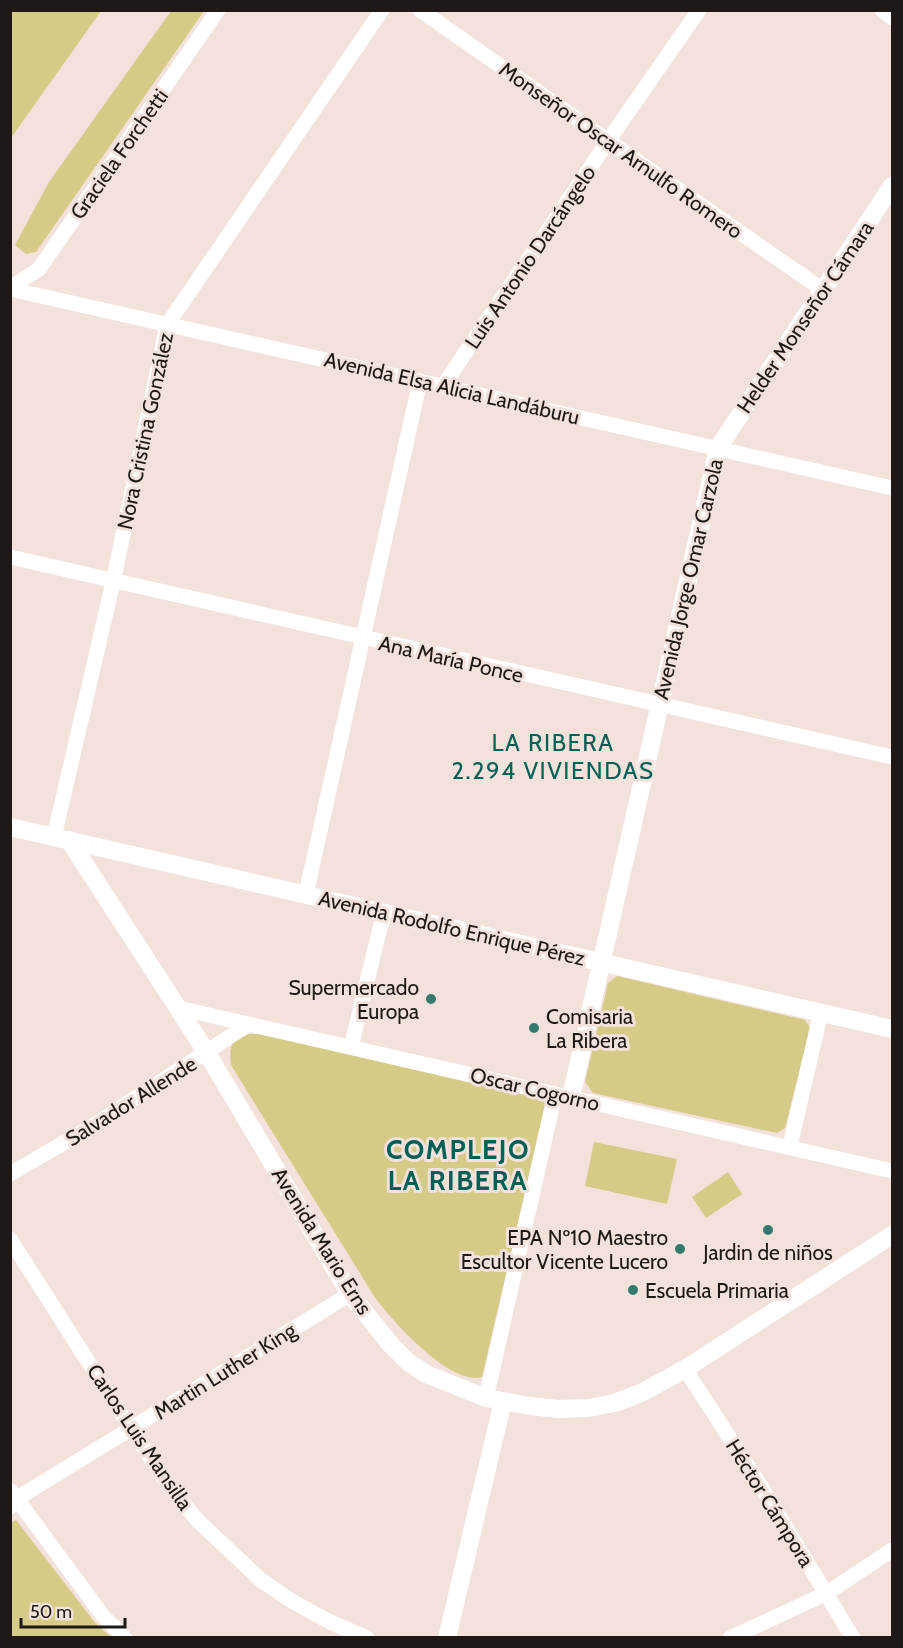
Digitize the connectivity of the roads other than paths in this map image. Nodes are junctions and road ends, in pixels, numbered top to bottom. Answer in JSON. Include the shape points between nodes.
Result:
{"nodes":[{"id":1,"x":218,"y":10,"type":"edge"},
{"id":2,"x":382,"y":10,"type":"edge"},
{"id":3,"x":420,"y":10,"type":"edge"},
{"id":4,"x":699,"y":10,"type":"edge"},
{"id":5,"x":882,"y":10,"type":"edge"},
{"id":6,"x":892,"y":18,"type":"edge"},
{"id":7,"x":608,"y":141,"type":"junction"},
{"id":8,"x":892,"y":186,"type":"edge"},
{"id":9,"x":10,"y":288,"type":"edge"},
{"id":10,"x":823,"y":290,"type":"junction"},
{"id":11,"x":167,"y":324,"type":"junction"},
{"id":12,"x":420,"y":381,"type":"junction"},
{"id":13,"x":443,"y":386,"type":"junction"},
{"id":14,"x":718,"y":448,"type":"junction"},
{"id":15,"x":892,"y":488,"type":"edge"},
{"id":16,"x":10,"y":557,"type":"edge"},
{"id":17,"x":113,"y":582,"type":"junction"},
{"id":18,"x":363,"y":639,"type":"junction"},
{"id":19,"x":659,"y":706,"type":"junction"},
{"id":20,"x":892,"y":757,"type":"edge"},
{"id":21,"x":10,"y":827,"type":"edge"},
{"id":22,"x":61,"y":838,"type":"junction"},
{"id":23,"x":306,"y":894,"type":"junction"},
{"id":24,"x":384,"y":912,"type":"junction"},
{"id":25,"x":601,"y":963,"type":"junction"},
{"id":26,"x":178,"y":1008,"type":"junction"},
{"id":27,"x":821,"y":1012,"type":"junction"},
{"id":28,"x":249,"y":1024,"type":"junction"},
{"id":29,"x":892,"y":1029,"type":"edge"},
{"id":30,"x":351,"y":1047,"type":"junction"},
{"id":31,"x":207,"y":1053,"type":"junction"},
{"id":32,"x":563,"y":1095,"type":"junction"},
{"id":33,"x":790,"y":1146,"type":"junction"},
{"id":34,"x":892,"y":1170,"type":"edge"},
{"id":35,"x":10,"y":1174,"type":"edge"},
{"id":36,"x":892,"y":1235,"type":"edge"},
{"id":37,"x":10,"y":1239,"type":"edge"},
{"id":38,"x":350,"y":1293,"type":"junction"},
{"id":39,"x":685,"y":1369,"type":"junction"},
{"id":40,"x":494,"y":1399,"type":"junction"},
{"id":41,"x":131,"y":1429,"type":"junction"},
{"id":42,"x":12,"y":1499,"type":"edge"},
{"id":43,"x":892,"y":1550,"type":"edge"},
{"id":44,"x":826,"y":1593,"type":"junction"},
{"id":45,"x":125,"y":1638,"type":"edge"},
{"id":46,"x":367,"y":1638,"type":"edge"},
{"id":47,"x":447,"y":1638,"type":"edge"},
{"id":48,"x":730,"y":1638,"type":"edge"},
{"id":49,"x":853,"y":1638,"type":"edge"}],
"edges":[{"from":1,"to":9,"type":"street","name":"Graciela Forchetti","via":[[39,269]]},
{"from":2,"to":11,"type":"street","name":"Nora Cristina González"},
{"from":3,"to":7,"type":"street","name":"Monseñor Oscar Arnulfo Romero"},
{"from":4,"to":7,"type":"street","name":"Luis Antonio Darcángelo"},
{"from":5,"to":6,"type":"street"},
{"from":7,"to":10,"type":"street","name":"Monseñor Oscar Arnulfo Romero"},
{"from":7,"to":13,"type":"street","name":"Luis Antonio Darcángelo"},
{"from":8,"to":10,"type":"street","name":"Helder Monseñor Cámara"},
{"from":9,"to":11,"type":"street","name":"Avenida Elsa Alicia Landáburu"},
{"from":10,"to":14,"type":"street","name":"Helder Monseñor Cámara"},
{"from":11,"to":12,"type":"street","name":"Avenida Elsa Alicia Landáburu"},
{"from":11,"to":17,"type":"street","name":"Nora Cristina González"},
{"from":12,"to":13,"type":"street","name":"Avenida Elsa Alicia Landáburu"},
{"from":12,"to":18,"type":"street"},
{"from":13,"to":14,"type":"street","name":"Avenida Elsa Alicia Landáburu"},
{"from":14,"to":15,"type":"street","name":"Avenida Elsa Alicia Landáburu"},
{"from":14,"to":19,"type":"street","name":"Avenida Jorge Omar Carzola"},
{"from":16,"to":17,"type":"street","name":"Ana María Ponce"},
{"from":17,"to":18,"type":"street","name":"Ana María Ponce"},
{"from":17,"to":22,"type":"street","name":"Nora Cristina González"},
{"from":18,"to":19,"type":"street","name":"Ana María Ponce"},
{"from":18,"to":23,"type":"street"},
{"from":19,"to":20,"type":"street","name":"Ana María Ponce"},
{"from":19,"to":25,"type":"street","name":"Avenida Jorge Omar Carzola"},
{"from":21,"to":22,"type":"street","name":"Avenida Rodolfo Enrique Pérez"},
{"from":22,"to":23,"type":"street","name":"Avenida Rodolfo Enrique Pérez"},
{"from":22,"to":26,"type":"street","name":"Avenida Mario Erns"},
{"from":23,"to":24,"type":"street","name":"Avenida Rodolfo Enrique Pérez"},
{"from":24,"to":25,"type":"street","name":"Avenida Rodolfo Enrique Pérez"},
{"from":24,"to":30,"type":"street"},
{"from":25,"to":27,"type":"street","name":"Avenida Rodolfo Enrique Pérez"},
{"from":25,"to":32,"type":"street","name":"Avenida Jorge Omar Carzola"},
{"from":26,"to":28,"type":"street","name":"Oscar Cogorno"},
{"from":26,"to":31,"type":"street","name":"Avenida Mario Erns"},
{"from":27,"to":29,"type":"street","name":"Avenida Rodolfo Enrique Pérez"},
{"from":27,"to":33,"type":"street"},
{"from":28,"to":30,"type":"street","name":"Oscar Cogorno"},
{"from":28,"to":31,"type":"street","name":"Salvador Allende"},
{"from":30,"to":32,"type":"street","name":"Oscar Cogorno"},
{"from":31,"to":35,"type":"street","name":"Salvador Allende"},
{"from":31,"to":38,"type":"street","name":"Avenida Mario Erns"},
{"from":32,"to":33,"type":"street","name":"Oscar Cogorno"},
{"from":32,"to":40,"type":"street","name":"Avenida Jorge Omar Carzola"},
{"from":33,"to":34,"type":"street","name":"Oscar Cogorno"},
{"from":36,"to":39,"type":"street","name":"Avenida Mario Erns"},
{"from":37,"to":41,"type":"street","name":"Carlos Luis Mansilla"},
{"from":38,"to":40,"type":"street","name":"Avenida Mario Erns","via":[[408,1362],[426,1374]]},
{"from":38,"to":41,"type":"street","name":"Martin Luther King"},
{"from":39,"to":40,"type":"street","name":"Avenida Mario Erns","via":[[615,1403],[558,1409]]},
{"from":39,"to":44,"type":"street","name":"Héctor Cámpora"},
{"from":40,"to":47,"type":"street","name":"Avenida Jorge Omar Carzola"},
{"from":41,"to":42,"type":"street","name":"Martin Luther King"},
{"from":41,"to":46,"type":"street","name":"Carlos Luis Mansilla","via":[[197,1520],[261,1580],[328,1621]]},
{"from":42,"to":45,"type":"street"},
{"from":43,"to":44,"type":"street"},
{"from":44,"to":48,"type":"street"},
{"from":44,"to":49,"type":"street","name":"Héctor Cámpora"}]}
